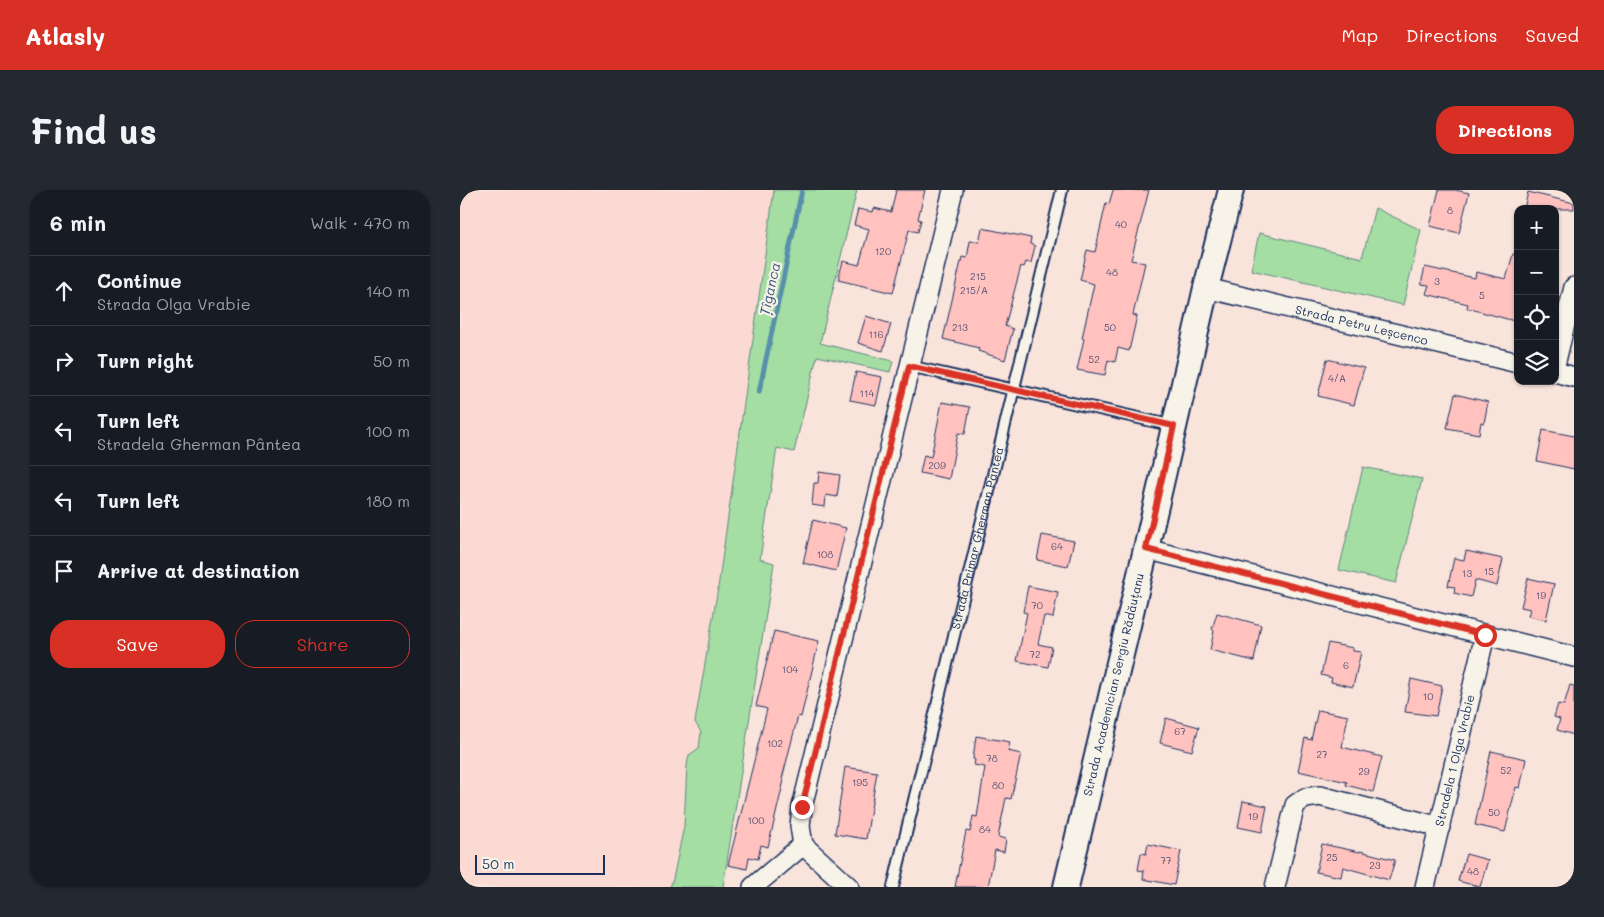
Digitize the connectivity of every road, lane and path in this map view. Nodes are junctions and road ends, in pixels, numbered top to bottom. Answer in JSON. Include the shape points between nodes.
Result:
{"nodes":[{"id":1,"x":953,"y":190,"type":"edge"},
{"id":2,"x":1062,"y":190,"type":"edge"},
{"id":3,"x":1231,"y":190,"type":"edge"},
{"id":4,"x":1574,"y":286,"type":"edge"},
{"id":5,"x":1206,"y":288,"type":"junction"},
{"id":6,"x":1559,"y":348,"type":"edge"},
{"id":7,"x":1514,"y":362,"type":"edge"},
{"id":8,"x":909,"y":366,"type":"junction"},
{"id":9,"x":1559,"y":373,"type":"edge"},
{"id":10,"x":1574,"y":377,"type":"edge"},
{"id":11,"x":1014,"y":388,"type":"junction"},
{"id":12,"x":1174,"y":426,"type":"junction"},
{"id":13,"x":1146,"y":549,"type":"junction"},
{"id":14,"x":1485,"y":635,"type":"junction"},
{"id":15,"x":1574,"y":657,"type":"edge"},
{"id":16,"x":1440,"y":827,"type":"junction"},
{"id":17,"x":803,"y":844,"type":"junction"},
{"id":18,"x":753,"y":887,"type":"edge"},
{"id":19,"x":849,"y":887,"type":"edge"},
{"id":20,"x":893,"y":887,"type":"edge"},
{"id":21,"x":1066,"y":887,"type":"edge"},
{"id":22,"x":1275,"y":887,"type":"edge"},
{"id":23,"x":1426,"y":887,"type":"edge"}],
"edges":[{"from":1,"to":8,"type":"street"},
{"from":2,"to":11,"type":"lane","name":"Strada Primar Gherman Pântea"},
{"from":3,"to":5,"type":"street","name":"Strada Academician Sergiu Rădăuțanu"},
{"from":4,"to":6,"type":"street"},
{"from":5,"to":7,"type":"street","name":"Strada Petru Leșcenco"},
{"from":5,"to":12,"type":"street","name":"Strada Academician Sergiu Rădăuțanu"},
{"from":8,"to":11,"type":"lane"},
{"from":8,"to":17,"type":"street","via":[[802,807],[800,826]]},
{"from":9,"to":10,"type":"street"},
{"from":11,"to":12,"type":"lane"},
{"from":11,"to":20,"type":"lane","name":"Strada Primar Gherman Pântea"},
{"from":12,"to":13,"type":"street","name":"Strada Academician Sergiu Rădăuțanu"},
{"from":13,"to":14,"type":"street"},
{"from":13,"to":21,"type":"street","name":"Strada Academician Sergiu Rădăuțanu"},
{"from":14,"to":15,"type":"street"},
{"from":14,"to":16,"type":"street","name":"Stradela 1 Olga Vrabie"},
{"from":16,"to":22,"type":"street","via":[[1320,796],[1305,798],[1295,805]]},
{"from":16,"to":23,"type":"street","name":"Stradela 1 Olga Vrabie"},
{"from":17,"to":18,"type":"street"},
{"from":17,"to":19,"type":"street"}]}
